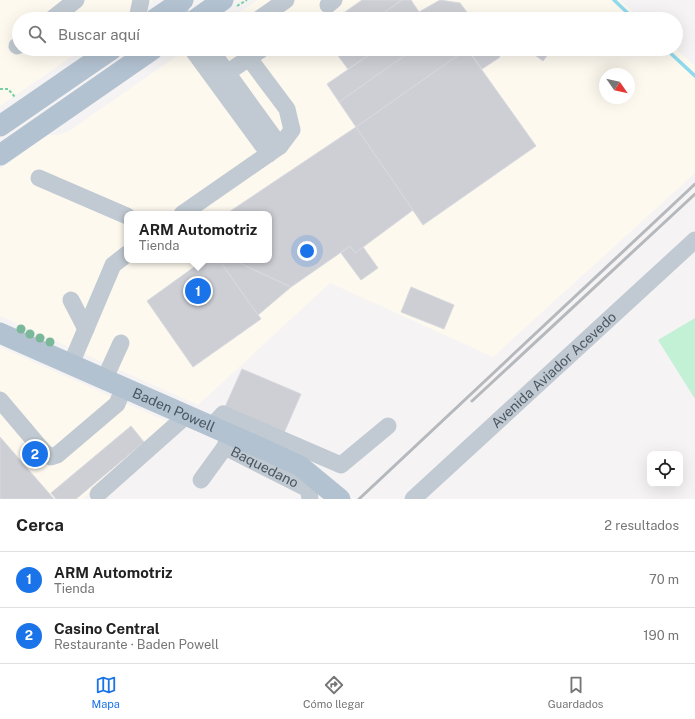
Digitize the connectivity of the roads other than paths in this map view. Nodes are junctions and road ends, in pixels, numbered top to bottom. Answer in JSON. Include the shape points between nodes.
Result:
{"nodes":[{"id":1,"x":76,"y":0,"type":"edge"},
{"id":2,"x":141,"y":0,"type":"edge"},
{"id":3,"x":286,"y":0,"type":"edge"},
{"id":4,"x":61,"y":12,"type":"edge"},
{"id":5,"x":138,"y":12,"type":"edge"},
{"id":6,"x":269,"y":12,"type":"edge"},
{"id":7,"x":102,"y":56,"type":"edge"},
{"id":8,"x":142,"y":56,"type":"edge"},
{"id":9,"x":199,"y":56,"type":"edge"},
{"id":10,"x":213,"y":56,"type":"edge"},
{"id":11,"x":246,"y":56,"type":"edge"},
{"id":12,"x":254,"y":56,"type":"edge"},
{"id":13,"x":221,"y":77,"type":"junction"},
{"id":14,"x":0,"y":126,"type":"edge"},
{"id":15,"x":274,"y":150,"type":"junction"},
{"id":16,"x":0,"y":155,"type":"edge"},
{"id":17,"x":39,"y":178,"type":"dead end"},
{"id":18,"x":186,"y":211,"type":"edge"},
{"id":19,"x":124,"y":215,"type":"edge"},
{"id":20,"x":695,"y":240,"type":"edge"},
{"id":21,"x":124,"y":256,"type":"edge"},
{"id":22,"x":71,"y":300,"type":"dead end"},
{"id":23,"x":83,"y":324,"type":"junction"},
{"id":24,"x":0,"y":333,"type":"edge"},
{"id":25,"x":121,"y":343,"type":"dead end"},
{"id":26,"x":67,"y":362,"type":"junction"},
{"id":27,"x":105,"y":378,"type":"junction"},
{"id":28,"x":124,"y":387,"type":"junction"},
{"id":29,"x":0,"y":400,"type":"edge"},
{"id":30,"x":187,"y":415,"type":"junction"},
{"id":31,"x":388,"y":426,"type":"dead end"},
{"id":32,"x":222,"y":436,"type":"junction"},
{"id":33,"x":201,"y":480,"type":"dead end"},
{"id":34,"x":98,"y":494,"type":"dead end"},
{"id":35,"x":310,"y":499,"type":"edge"},
{"id":36,"x":340,"y":499,"type":"edge"},
{"id":37,"x":413,"y":499,"type":"edge"}],
"edges":[{"from":1,"to":4,"type":"street"},
{"from":2,"to":5,"type":"street"},
{"from":3,"to":6,"type":"street"},
{"from":7,"to":14,"type":"main road"},
{"from":8,"to":16,"type":"main road"},
{"from":9,"to":13,"type":"street"},
{"from":10,"to":13,"type":"street"},
{"from":11,"to":13,"type":"street"},
{"from":12,"to":15,"type":"street","via":[[288,110],[292,130]]},
{"from":13,"to":15,"type":"street"},
{"from":15,"to":18,"type":"street"},
{"from":17,"to":19,"type":"street"},
{"from":20,"to":37,"type":"street","name":"Avenida Aviador Acevedo"},
{"from":21,"to":23,"type":"street","via":[[112,265],[95,308]]},
{"from":22,"to":23,"type":"street"},
{"from":23,"to":26,"type":"street"},
{"from":24,"to":26,"type":"main road","name":"Baden Powell"},
{"from":25,"to":27,"type":"street"},
{"from":26,"to":27,"type":"main road","name":"Baden Powell"},
{"from":27,"to":28,"type":"main road","name":"Baden Powell"},
{"from":28,"to":29,"type":"street","via":[[117,404],[57,455],[51,457]]},
{"from":28,"to":30,"type":"main road","name":"Baden Powell"},
{"from":30,"to":32,"type":"main road","name":"Baden Powell"},
{"from":30,"to":34,"type":"street"},
{"from":31,"to":32,"type":"street","via":[[341,465],[223,414]]},
{"from":32,"to":33,"type":"street"},
{"from":32,"to":35,"type":"street","name":"Baquedano","via":[[306,488]]},
{"from":32,"to":36,"type":"main road","name":"Baden Powell","via":[[300,466]]}]}
